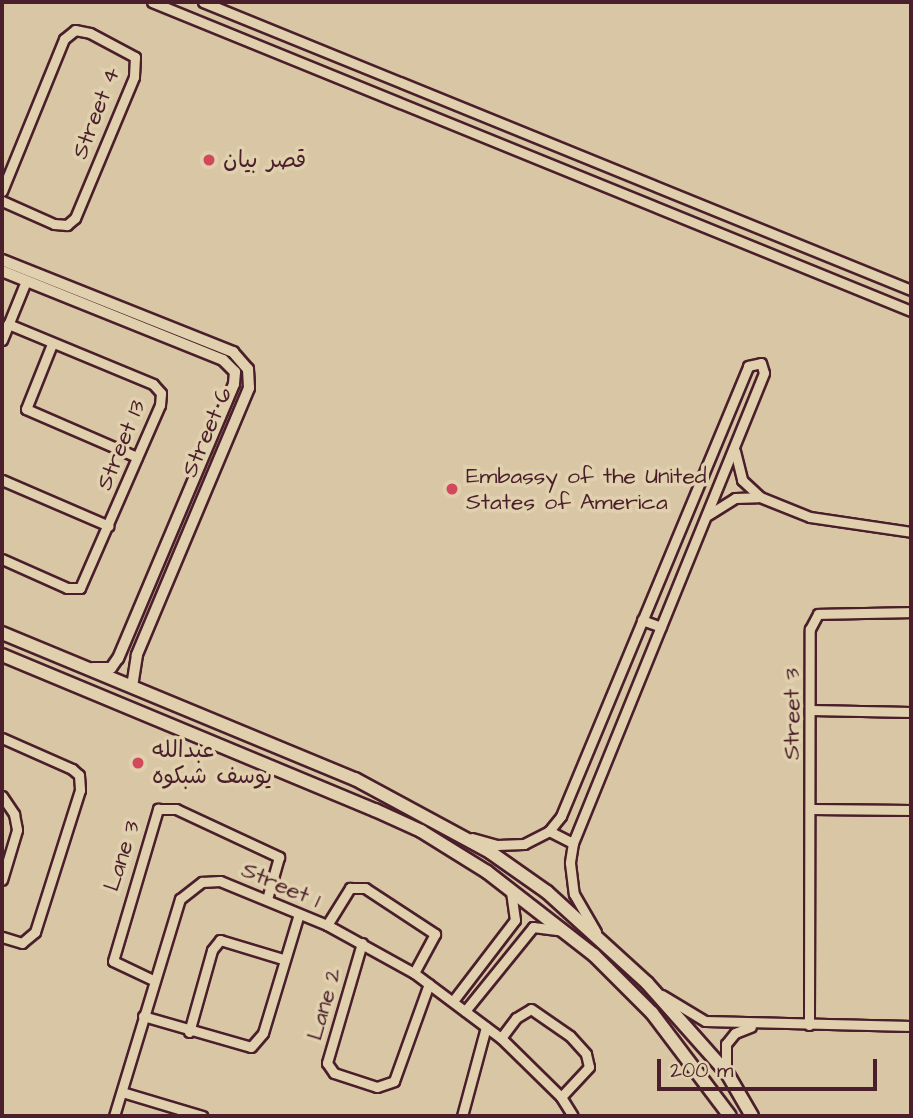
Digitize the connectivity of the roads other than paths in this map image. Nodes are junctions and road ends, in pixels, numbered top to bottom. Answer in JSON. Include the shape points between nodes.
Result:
{"nodes":[{"id":1,"x":152,"y":2,"type":"edge"},
{"id":2,"x":203,"y":2,"type":"edge"},
{"id":3,"x":234,"y":14,"type":"junction"},
{"id":4,"x":227,"y":32,"type":"junction"},
{"id":5,"x":2,"y":191,"type":"edge"},
{"id":6,"x":2,"y":201,"type":"edge"},
{"id":7,"x":2,"y":260,"type":"edge"},
{"id":8,"x":2,"y":271,"type":"edge"},
{"id":9,"x":26,"y":281,"type":"junction"},
{"id":10,"x":911,"y":290,"type":"edge"},
{"id":11,"x":911,"y":311,"type":"edge"},
{"id":12,"x":8,"y":324,"type":"junction"},
{"id":13,"x":2,"y":340,"type":"edge"},
{"id":14,"x":52,"y":344,"type":"junction"},
{"id":15,"x":197,"y":344,"type":"junction"},
{"id":16,"x":737,"y":440,"type":"junction"},
{"id":17,"x":137,"y":457,"type":"junction"},
{"id":18,"x":2,"y":480,"type":"edge"},
{"id":19,"x":760,"y":497,"type":"junction"},
{"id":20,"x":704,"y":522,"type":"junction"},
{"id":21,"x":109,"y":526,"type":"junction"},
{"id":22,"x":911,"y":532,"type":"edge"},
{"id":23,"x":2,"y":559,"type":"edge"},
{"id":24,"x":911,"y":612,"type":"edge"},
{"id":25,"x":642,"y":620,"type":"junction"},
{"id":26,"x":661,"y":627,"type":"junction"},
{"id":27,"x":2,"y":632,"type":"edge"},
{"id":28,"x":128,"y":636,"type":"junction"},
{"id":29,"x":143,"y":641,"type":"junction"},
{"id":30,"x":2,"y":655,"type":"edge"},
{"id":31,"x":80,"y":665,"type":"junction"},
{"id":32,"x":132,"y":686,"type":"junction"},
{"id":33,"x":810,"y":710,"type":"junction"},
{"id":34,"x":141,"y":712,"type":"junction"},
{"id":35,"x":911,"y":712,"type":"edge"},
{"id":36,"x":207,"y":718,"type":"junction"},
{"id":37,"x":2,"y":738,"type":"edge"},
{"id":38,"x":323,"y":787,"type":"junction"},
{"id":39,"x":373,"y":788,"type":"junction"},
{"id":40,"x":2,"y":796,"type":"edge"},
{"id":41,"x":812,"y":809,"type":"junction"},
{"id":42,"x":911,"y":810,"type":"edge"},
{"id":43,"x":549,"y":831,"type":"junction"},
{"id":44,"x":457,"y":833,"type":"junction"},
{"id":45,"x":573,"y":843,"type":"junction"},
{"id":46,"x":2,"y":880,"type":"edge"},
{"id":47,"x":511,"y":889,"type":"junction"},
{"id":48,"x":267,"y":899,"type":"junction"},
{"id":49,"x":299,"y":914,"type":"junction"},
{"id":50,"x":327,"y":925,"type":"junction"},
{"id":51,"x":568,"y":933,"type":"junction"},
{"id":52,"x":2,"y":937,"type":"edge"},
{"id":53,"x":599,"y":937,"type":"junction"},
{"id":54,"x":362,"y":943,"type":"junction"},
{"id":55,"x":283,"y":959,"type":"junction"},
{"id":56,"x":414,"y":972,"type":"junction"},
{"id":57,"x":153,"y":980,"type":"junction"},
{"id":58,"x":647,"y":983,"type":"junction"},
{"id":59,"x":429,"y":984,"type":"junction"},
{"id":60,"x":453,"y":1001,"type":"junction"},
{"id":61,"x":465,"y":1011,"type":"junction"},
{"id":62,"x":143,"y":1016,"type":"junction"},
{"id":63,"x":760,"y":1025,"type":"junction"},
{"id":64,"x":809,"y":1025,"type":"junction"},
{"id":65,"x":911,"y":1026,"type":"edge"},
{"id":66,"x":486,"y":1027,"type":"junction"},
{"id":67,"x":189,"y":1032,"type":"junction"},
{"id":68,"x":501,"y":1038,"type":"junction"},
{"id":69,"x":726,"y":1073,"type":"junction"},
{"id":70,"x":122,"y":1092,"type":"junction"},
{"id":71,"x":561,"y":1097,"type":"junction"},
{"id":72,"x":164,"y":1112,"type":"edge"},
{"id":73,"x":114,"y":1116,"type":"edge"},
{"id":74,"x":202,"y":1116,"type":"edge"},
{"id":75,"x":462,"y":1116,"type":"edge"},
{"id":76,"x":573,"y":1116,"type":"edge"},
{"id":77,"x":730,"y":1116,"type":"edge"},
{"id":78,"x":752,"y":1116,"type":"edge"}],
"edges":[{"from":1,"to":4,"type":"street"},
{"from":2,"to":3,"type":"street"},
{"from":3,"to":4,"type":"street"},
{"from":3,"to":10,"type":"street"},
{"from":4,"to":11,"type":"street"},
{"from":5,"to":6,"type":"street","name":"Street 4","via":[[64,39],[75,30],[90,33],[135,57],[134,77],[75,218],[67,225],[54,224]]},
{"from":7,"to":15,"type":"street","name":"Street 6"},
{"from":8,"to":9,"type":"street","name":"Street 6"},
{"from":9,"to":12,"type":"street"},
{"from":9,"to":15,"type":"street","name":"Street 6"},
{"from":12,"to":13,"type":"street"},
{"from":12,"to":14,"type":"street","name":"Street 13"},
{"from":14,"to":17,"type":"street","name":"Street 13","via":[[153,384],[161,393]]},
{"from":14,"to":17,"type":"street","via":[[26,409]]},
{"from":15,"to":28,"type":"street","name":"Street 6","via":[[230,365],[234,384]]},
{"from":15,"to":29,"type":"street","name":"Street 6","via":[[240,358],[248,369],[249,388]]},
{"from":16,"to":19,"type":"street","via":[[738,472]]},
{"from":16,"to":20,"type":"street"},
{"from":16,"to":25,"type":"street","via":[[765,373],[757,362],[748,366]]},
{"from":17,"to":21,"type":"street","name":"Street 13"},
{"from":18,"to":21,"type":"street"},
{"from":19,"to":20,"type":"street","via":[[727,501]]},
{"from":19,"to":22,"type":"street","via":[[810,517]]},
{"from":20,"to":26,"type":"street"},
{"from":21,"to":23,"type":"street","name":"Street 13","via":[[80,588],[67,587]]},
{"from":24,"to":33,"type":"street","name":"Street 3","via":[[818,614],[810,629]]},
{"from":25,"to":26,"type":"street"},
{"from":25,"to":43,"type":"street","via":[[561,816]]},
{"from":26,"to":45,"type":"street"},
{"from":27,"to":31,"type":"main road"},
{"from":28,"to":29,"type":"street"},
{"from":28,"to":31,"type":"street","name":"Street 6","via":[[111,668]]},
{"from":29,"to":32,"type":"street","name":"Street 6"},
{"from":30,"to":34,"type":"main road"},
{"from":31,"to":32,"type":"main road"},
{"from":32,"to":36,"type":"main road"},
{"from":33,"to":35,"type":"street"},
{"from":33,"to":41,"type":"street","name":"Street 3"},
{"from":34,"to":36,"type":"main road","via":[[164,713],[200,729]]},
{"from":34,"to":38,"type":"main road"},
{"from":36,"to":39,"type":"main road"},
{"from":37,"to":52,"type":"street","via":[[61,763],[79,775],[80,782],[35,932],[22,943]]},
{"from":38,"to":39,"type":"main road","via":[[323,781],[331,777],[364,790]]},
{"from":38,"to":47,"type":"main road","via":[[421,831]]},
{"from":39,"to":44,"type":"main road"},
{"from":40,"to":46,"type":"street","via":[[14,814],[17,830]]},
{"from":41,"to":42,"type":"street"},
{"from":41,"to":64,"type":"street","name":"Street 3"},
{"from":43,"to":44,"type":"street","via":[[533,841],[506,846]]},
{"from":43,"to":45,"type":"street"},
{"from":44,"to":53,"type":"main road","via":[[547,892]]},
{"from":45,"to":53,"type":"street","via":[[574,894]]},
{"from":47,"to":51,"type":"main road"},
{"from":47,"to":60,"type":"street","via":[[515,920]]},
{"from":48,"to":49,"type":"street","name":"Street 1"},
{"from":48,"to":57,"type":"street","name":"Street 1","via":[[220,881],[191,888],[172,918]]},
{"from":48,"to":57,"type":"street","name":"Lane 3","via":[[279,857],[176,809],[158,809],[113,961]]},
{"from":49,"to":50,"type":"street","name":"Street 1"},
{"from":49,"to":55,"type":"street"},
{"from":50,"to":54,"type":"street","name":"Street 1"},
{"from":50,"to":56,"type":"street","via":[[350,888],[365,888],[435,934]]},
{"from":51,"to":61,"type":"street","via":[[533,927]]},
{"from":51,"to":77,"type":"main road","via":[[652,1013]]},
{"from":53,"to":58,"type":"main road"},
{"from":54,"to":56,"type":"street","name":"Street 1"},
{"from":54,"to":59,"type":"street","name":"Lane 2","via":[[327,1063],[334,1073],[377,1087],[394,1081]]},
{"from":55,"to":67,"type":"street","via":[[262,1033],[251,1047]]},
{"from":55,"to":67,"type":"street","via":[[220,940],[212,950]]},
{"from":56,"to":59,"type":"street","name":"Street 1"},
{"from":57,"to":62,"type":"street","name":"Street 1"},
{"from":58,"to":63,"type":"street","via":[[699,1020]]},
{"from":58,"to":69,"type":"main road"},
{"from":59,"to":60,"type":"street","name":"Street 1"},
{"from":60,"to":61,"type":"street","name":"Street 1"},
{"from":61,"to":66,"type":"street","name":"Street 1"},
{"from":62,"to":67,"type":"street"},
{"from":62,"to":70,"type":"street","name":"Street 1"},
{"from":63,"to":64,"type":"street"},
{"from":63,"to":69,"type":"street","via":[[730,1038],[725,1050]]},
{"from":64,"to":65,"type":"street"},
{"from":66,"to":68,"type":"street","name":"Street 1"},
{"from":66,"to":75,"type":"street"},
{"from":68,"to":71,"type":"street","name":"Street 1"},
{"from":68,"to":71,"type":"street","via":[[516,1018],[531,1009],[570,1037],[586,1054],[589,1067]]},
{"from":69,"to":78,"type":"main road"},
{"from":70,"to":72,"type":"street"},
{"from":70,"to":73,"type":"street","name":"Street 1"},
{"from":71,"to":76,"type":"street","name":"Street 1"},
{"from":72,"to":74,"type":"street"}]}
